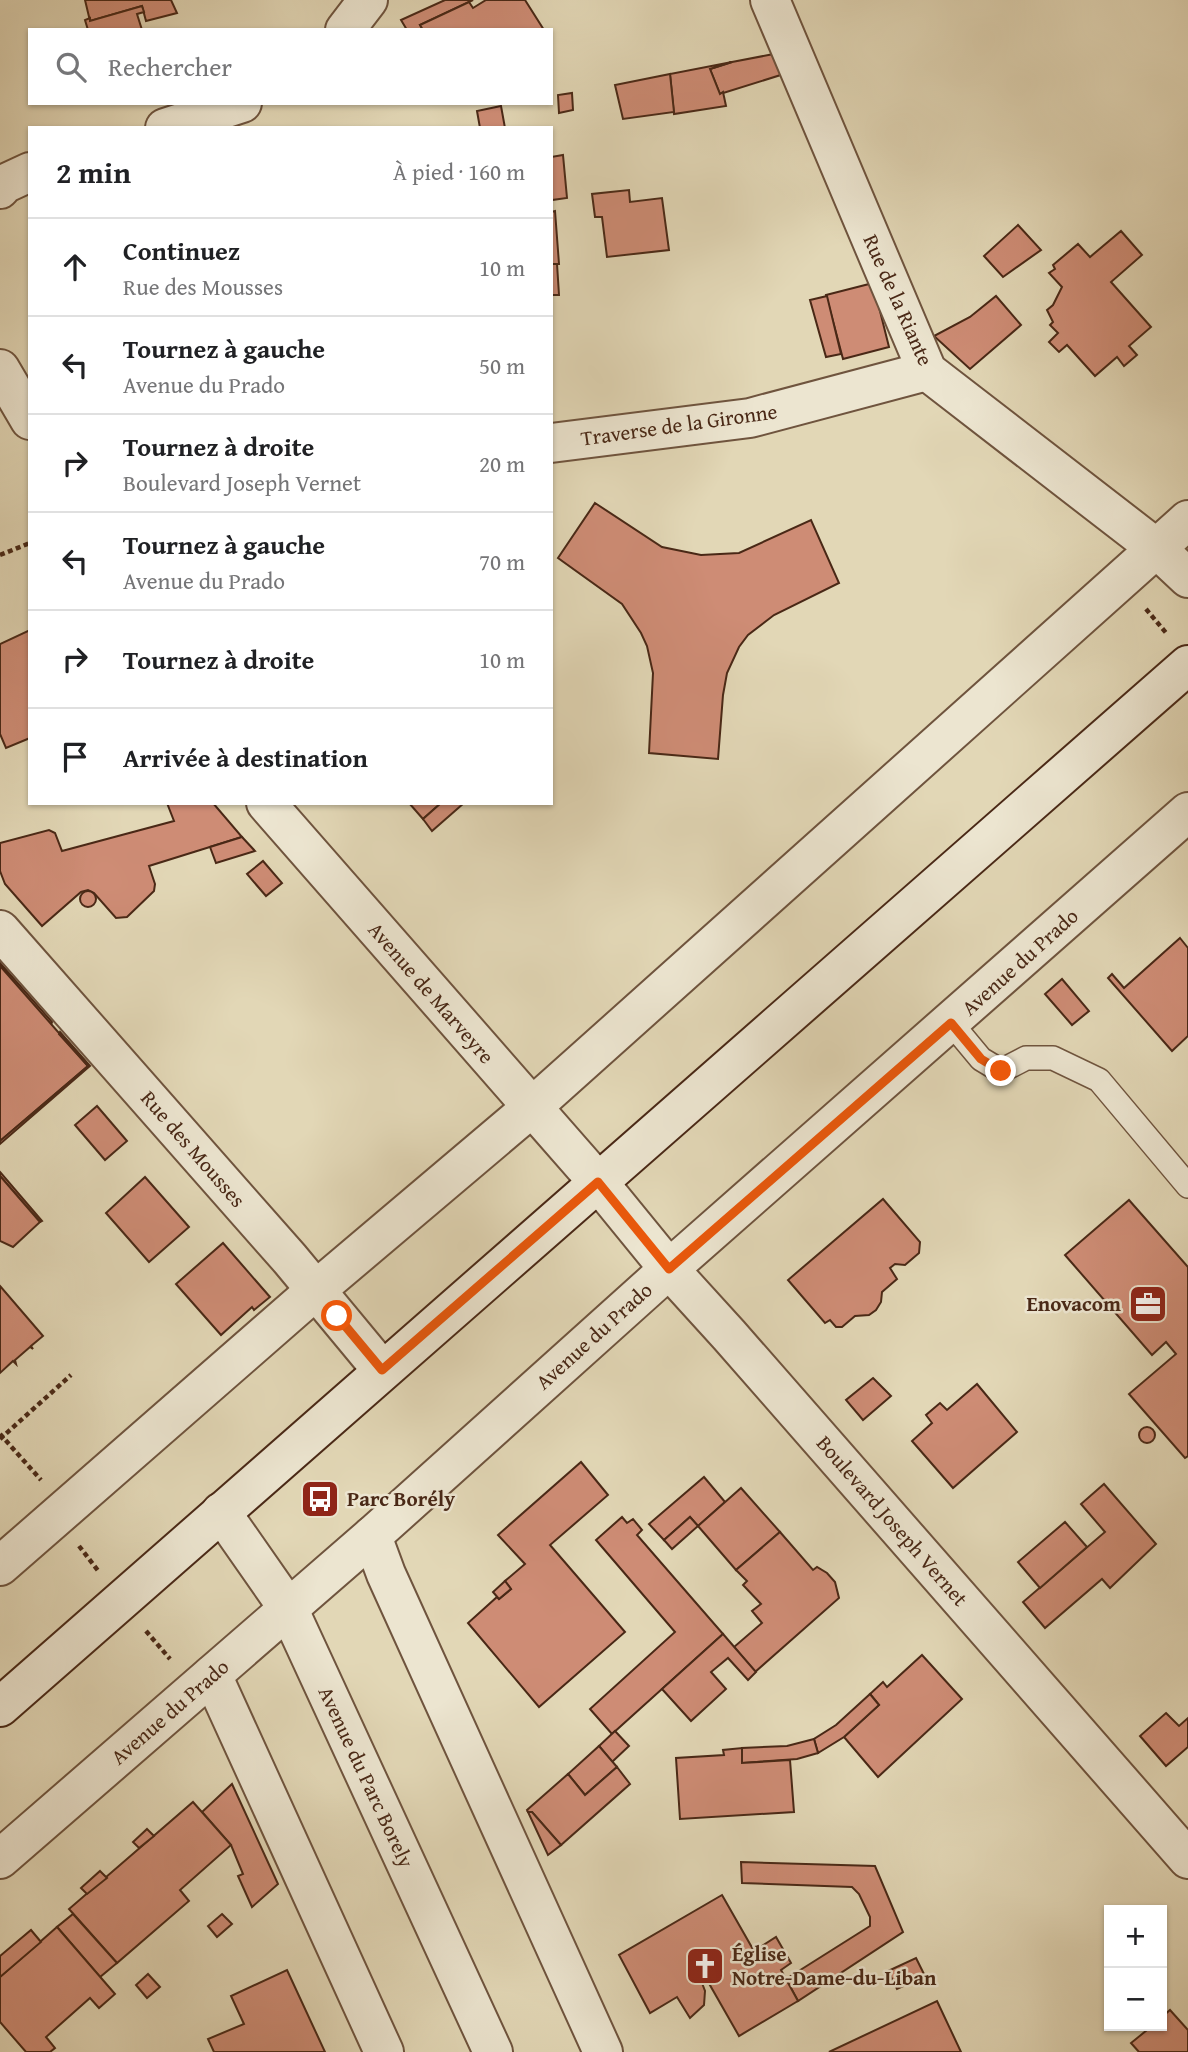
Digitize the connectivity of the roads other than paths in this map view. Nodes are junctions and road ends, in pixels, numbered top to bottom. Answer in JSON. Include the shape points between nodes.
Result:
{"nodes":[{"id":1,"x":368,"y":0,"type":"edge"},
{"id":2,"x":770,"y":0,"type":"edge"},
{"id":3,"x":347,"y":28,"type":"edge"},
{"id":4,"x":236,"y":105,"type":"edge"},
{"id":5,"x":171,"y":126,"type":"edge"},
{"id":6,"x":28,"y":173,"type":"edge"},
{"id":7,"x":0,"y":189,"type":"edge"},
{"id":8,"x":0,"y":369,"type":"edge"},
{"id":9,"x":927,"y":371,"type":"junction"},
{"id":10,"x":28,"y":417,"type":"edge"},
{"id":11,"x":553,"y":443,"type":"edge"},
{"id":12,"x":1188,"y":520,"type":"edge"},
{"id":13,"x":1156,"y":548,"type":"junction"},
{"id":14,"x":1188,"y":578,"type":"edge"},
{"id":15,"x":1180,"y":653,"type":"edge"},
{"id":16,"x":268,"y":805,"type":"edge"},
{"id":17,"x":1188,"y":812,"type":"edge"},
{"id":18,"x":0,"y":930,"type":"edge"},
{"id":19,"x":951,"y":1023,"type":"junction"},
{"id":20,"x":531,"y":1108,"type":"junction"},
{"id":21,"x":598,"y":1182,"type":"junction"},
{"id":22,"x":1188,"y":1186,"type":"edge"},
{"id":23,"x":669,"y":1269,"type":"junction"},
{"id":24,"x":316,"y":1290,"type":"junction"},
{"id":25,"x":382,"y":1370,"type":"junction"},
{"id":26,"x":222,"y":1512,"type":"junction"},
{"id":27,"x":372,"y":1536,"type":"junction"},
{"id":28,"x":0,"y":1566,"type":"edge"},
{"id":29,"x":288,"y":1608,"type":"junction"},
{"id":30,"x":212,"y":1675,"type":"junction"},
{"id":31,"x":0,"y":1707,"type":"edge"},
{"id":32,"x":0,"y":1859,"type":"edge"},
{"id":33,"x":1188,"y":1859,"type":"edge"},
{"id":34,"x":384,"y":2052,"type":"edge"},
{"id":35,"x":494,"y":2052,"type":"edge"},
{"id":36,"x":603,"y":2052,"type":"edge"}],
"edges":[{"from":1,"to":3,"type":"street"},
{"from":2,"to":9,"type":"street","name":"Rue de la Riante"},
{"from":4,"to":5,"type":"street"},
{"from":6,"to":7,"type":"street"},
{"from":8,"to":10,"type":"street"},
{"from":9,"to":11,"type":"street","name":"Traverse de la Gironne","via":[[750,418]]},
{"from":9,"to":13,"type":"street","name":"Rue de la Riante"},
{"from":12,"to":13,"type":"street"},
{"from":13,"to":14,"type":"street","name":"Rue de la Riante"},
{"from":13,"to":20,"type":"street"},
{"from":15,"to":21,"type":"street"},
{"from":16,"to":20,"type":"street","name":"Avenue de Marveyre"},
{"from":17,"to":19,"type":"street","name":"Avenue du Prado"},
{"from":18,"to":24,"type":"street","name":"Rue des Mousses"},
{"from":19,"to":22,"type":"lane","via":[[981,1059],[1001,1071],[1026,1058],[1054,1058],[1099,1080]]},
{"from":19,"to":23,"type":"street","name":"Avenue du Prado"},
{"from":20,"to":21,"type":"street","name":"Avenue de Marveyre"},
{"from":20,"to":24,"type":"street"},
{"from":21,"to":23,"type":"street","name":"Boulevard Joseph Vernet"},
{"from":21,"to":25,"type":"street"},
{"from":23,"to":27,"type":"street","name":"Avenue du Prado"},
{"from":23,"to":33,"type":"street","name":"Boulevard Joseph Vernet"},
{"from":24,"to":25,"type":"street","name":"Rue des Mousses"},
{"from":24,"to":28,"type":"street"},
{"from":25,"to":26,"type":"street"},
{"from":26,"to":29,"type":"street","name":"Avenue du Parc Borely"},
{"from":26,"to":31,"type":"street"},
{"from":27,"to":29,"type":"street","name":"Avenue du Prado"},
{"from":27,"to":36,"type":"street"},
{"from":29,"to":30,"type":"street","name":"Avenue du Prado"},
{"from":29,"to":35,"type":"street","name":"Avenue du Parc Borely"},
{"from":30,"to":32,"type":"street","name":"Avenue du Prado"},
{"from":30,"to":34,"type":"street"}]}
